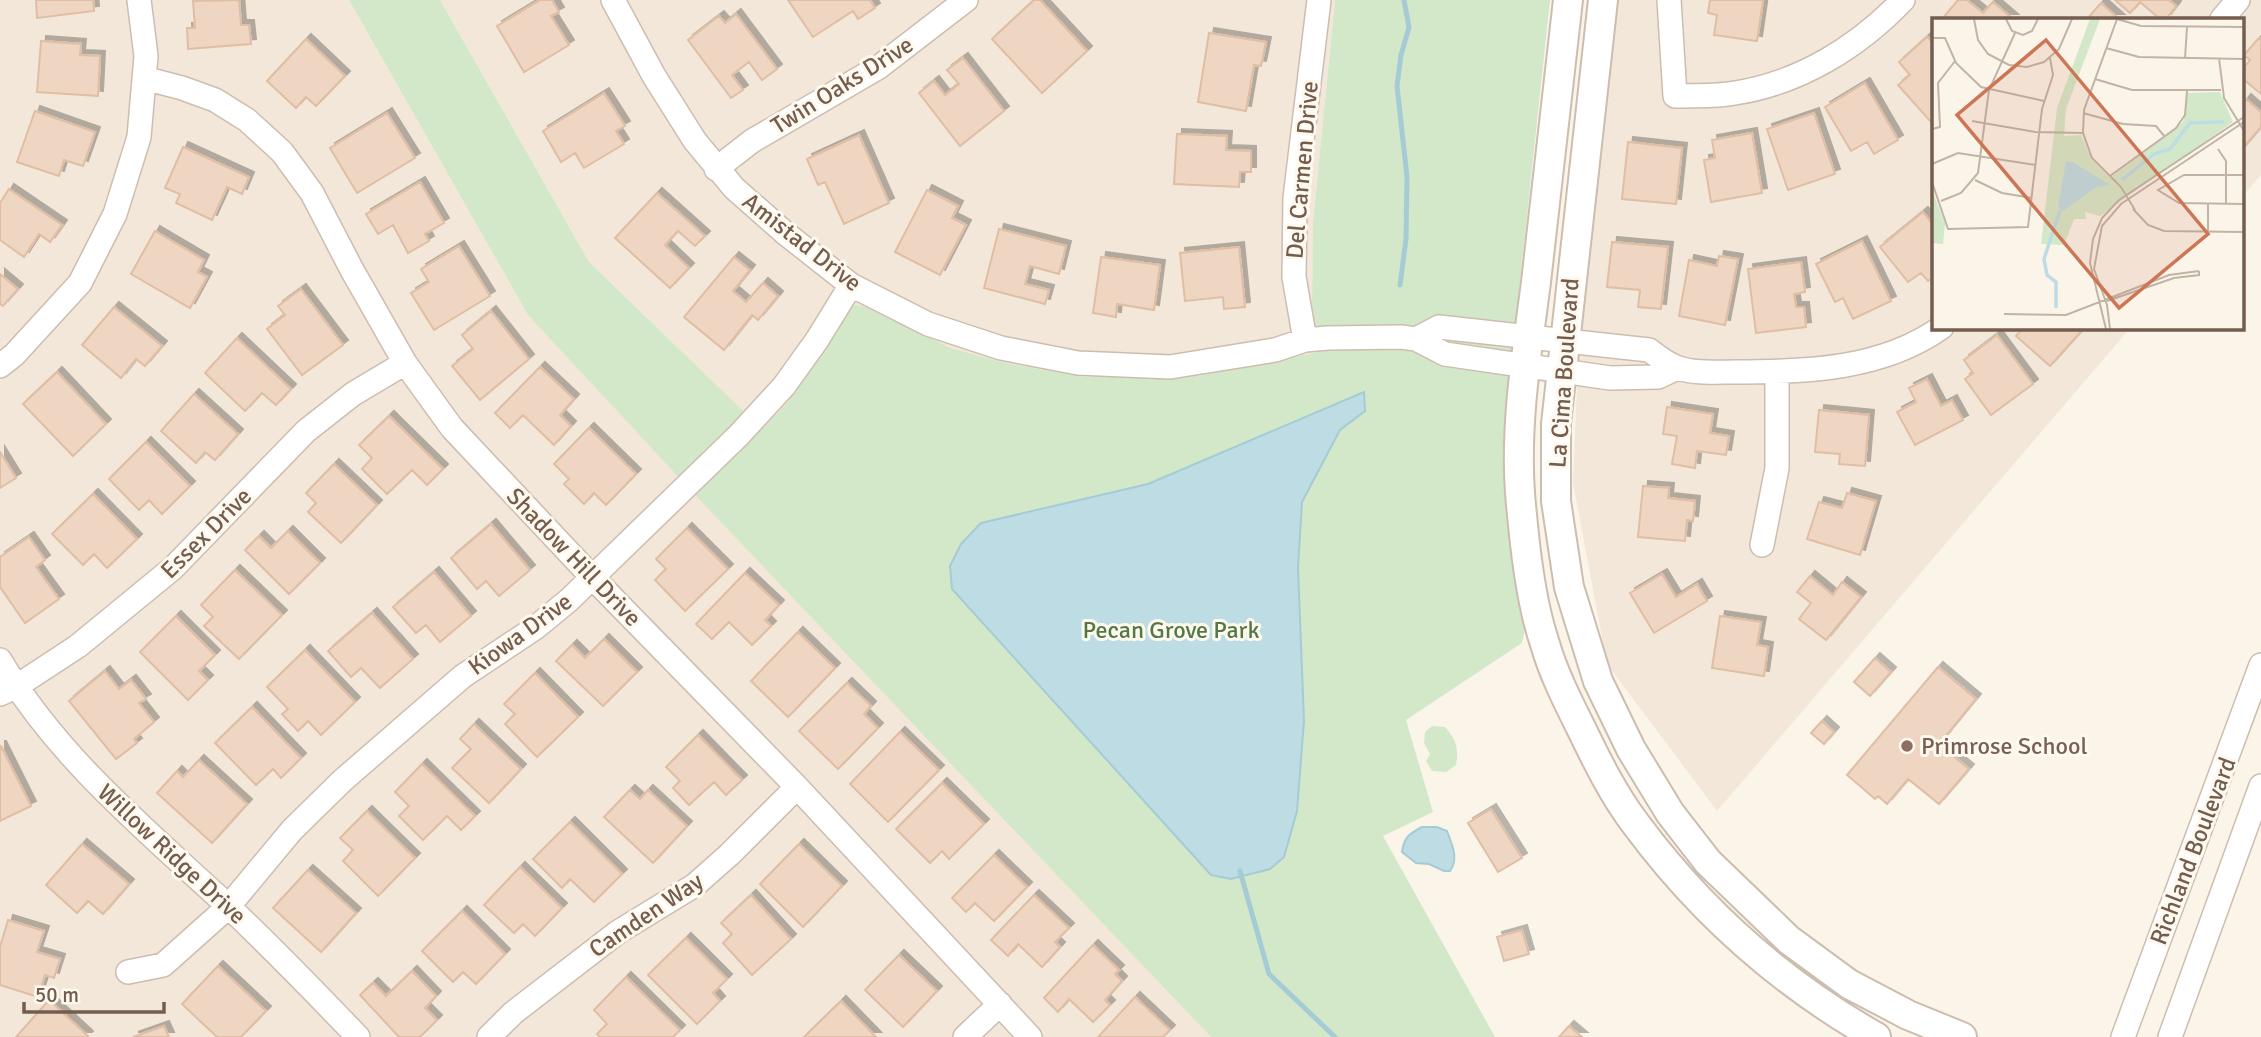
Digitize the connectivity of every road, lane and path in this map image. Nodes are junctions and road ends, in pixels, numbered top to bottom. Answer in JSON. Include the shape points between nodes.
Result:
{"nodes":[{"id":1,"x":139,"y":0,"type":"edge"},
{"id":2,"x":613,"y":0,"type":"edge"},
{"id":3,"x":966,"y":0,"type":"edge"},
{"id":4,"x":1319,"y":0,"type":"edge"},
{"id":5,"x":1568,"y":0,"type":"edge"},
{"id":6,"x":1602,"y":0,"type":"edge"},
{"id":7,"x":1669,"y":0,"type":"edge"},
{"id":8,"x":1903,"y":0,"type":"edge"},
{"id":9,"x":2238,"y":0,"type":"edge"},
{"id":10,"x":2222,"y":18,"type":"edge"},
{"id":11,"x":144,"y":78,"type":"junction"},
{"id":12,"x":716,"y":169,"type":"junction"},
{"id":13,"x":851,"y":285,"type":"junction"},
{"id":14,"x":1938,"y":329,"type":"edge"},
{"id":15,"x":1529,"y":337,"type":"junction"},
{"id":16,"x":1416,"y":339,"type":"junction"},
{"id":17,"x":1305,"y":340,"type":"junction"},
{"id":18,"x":1565,"y":341,"type":"junction"},
{"id":19,"x":405,"y":363,"type":"junction"},
{"id":20,"x":0,"y":366,"type":"edge"},
{"id":21,"x":1526,"y":366,"type":"junction"},
{"id":22,"x":1677,"y":368,"type":"junction"},
{"id":23,"x":1561,"y":371,"type":"junction"},
{"id":24,"x":1777,"y":372,"type":"junction"},
{"id":25,"x":1762,"y":545,"type":"dead end"},
{"id":26,"x":592,"y":578,"type":"junction"},
{"id":27,"x":1582,"y":630,"type":"junction"},
{"id":28,"x":1544,"y":644,"type":"junction"},
{"id":29,"x":0,"y":660,"type":"edge"},
{"id":30,"x":2261,"y":665,"type":"edge"},
{"id":31,"x":8,"y":690,"type":"edge"},
{"id":32,"x":2261,"y":786,"type":"edge"},
{"id":33,"x":797,"y":787,"type":"junction"},
{"id":34,"x":1658,"y":793,"type":"junction"},
{"id":35,"x":1634,"y":822,"type":"junction"},
{"id":36,"x":228,"y":907,"type":"junction"},
{"id":37,"x":128,"y":972,"type":"dead end"},
{"id":38,"x":1834,"y":972,"type":"junction"},
{"id":39,"x":1815,"y":999,"type":"junction"},
{"id":40,"x":1000,"y":1004,"type":"junction"},
{"id":41,"x":358,"y":1037,"type":"edge"},
{"id":42,"x":489,"y":1037,"type":"edge"},
{"id":43,"x":965,"y":1037,"type":"edge"},
{"id":44,"x":1030,"y":1037,"type":"edge"},
{"id":45,"x":1876,"y":1037,"type":"edge"},
{"id":46,"x":1962,"y":1037,"type":"edge"},
{"id":47,"x":2123,"y":1037,"type":"edge"},
{"id":48,"x":2171,"y":1037,"type":"edge"}],
"edges":[{"from":1,"to":11,"type":"street"},
{"from":2,"to":12,"type":"street","name":"Amistad Drive","via":[[654,76]]},
{"from":3,"to":12,"type":"street","name":"Twin Oaks Drive","via":[[879,67],[752,141]]},
{"from":4,"to":17,"type":"street","name":"Del Carmen Drive","via":[[1295,198],[1294,277]]},
{"from":5,"to":15,"type":"street","name":"La Cima Boulevard"},
{"from":6,"to":18,"type":"street","name":"La Cima Boulevard"},
{"from":7,"to":8,"type":"street","via":[[1675,96],[1733,94],[1784,81],[1835,56],[1879,25]]},
{"from":9,"to":10,"type":"street"},
{"from":11,"to":19,"type":"street","name":"Shadow Hill Drive","via":[[215,100],[247,120],[282,152],[312,193]]},
{"from":11,"to":20,"type":"street","via":[[139,137],[116,215],[80,283]]},
{"from":12,"to":13,"type":"street","name":"Amistad Drive","via":[[785,233]]},
{"from":13,"to":17,"type":"street","name":"Amistad Drive","via":[[928,324],[1000,348],[1078,363],[1170,367],[1275,350]]},
{"from":13,"to":26,"type":"street","name":"Kiowa Drive","via":[[784,386]]},
{"from":14,"to":24,"type":"street","name":"Amistad Drive","via":[[1890,354],[1851,364]]},
{"from":15,"to":16,"type":"street","name":"Amistad Drive","via":[[1439,327]]},
{"from":15,"to":18,"type":"street","name":"Amistad Drive"},
{"from":15,"to":21,"type":"street","name":"La Cima Boulevard"},
{"from":16,"to":17,"type":"street","name":"Amistad Drive"},
{"from":16,"to":21,"type":"street","name":"Amistad Drive","via":[[1445,354]]},
{"from":18,"to":22,"type":"street","name":"Amistad Drive","via":[[1649,350]]},
{"from":18,"to":23,"type":"street","name":"La Cima Boulevard"},
{"from":19,"to":26,"type":"street","name":"Shadow Hill Drive","via":[[452,428]]},
{"from":19,"to":31,"type":"street","name":"Essex Drive","via":[[353,394],[306,431],[173,568],[78,646]]},
{"from":21,"to":23,"type":"street","name":"Amistad Drive"},
{"from":21,"to":28,"type":"street","name":"La Cima Boulevard","via":[[1520,492],[1529,572]]},
{"from":22,"to":23,"type":"street","name":"Amistad Drive","via":[[1658,376],[1610,378]]},
{"from":22,"to":24,"type":"street","name":"Amistad Drive"},
{"from":23,"to":27,"type":"street","name":"La Cima Boulevard","via":[[1556,501],[1569,587]]},
{"from":24,"to":25,"type":"street","via":[[1777,468]]},
{"from":26,"to":33,"type":"street","name":"Shadow Hill Drive"},
{"from":26,"to":36,"type":"street","name":"Kiowa Drive","via":[[535,628],[463,676],[343,780],[292,830]]},
{"from":27,"to":28,"type":"street"},
{"from":27,"to":34,"type":"street","name":"La Cima Boulevard","via":[[1598,681]]},
{"from":28,"to":35,"type":"street","name":"La Cima Boulevard","via":[[1593,752]]},
{"from":29,"to":31,"type":"street","name":"Willow Ridge Drive"},
{"from":30,"to":47,"type":"street","name":"Richland Boulevard"},
{"from":31,"to":36,"type":"street","name":"Willow Ridge Drive","via":[[111,799]]},
{"from":32,"to":48,"type":"street","name":"Richland Boulevard"},
{"from":33,"to":40,"type":"street","name":"Shadow Hill Drive"},
{"from":33,"to":42,"type":"street","name":"Camden Way","via":[[695,885],[608,939]]},
{"from":34,"to":35,"type":"street"},
{"from":34,"to":38,"type":"street","name":"La Cima Boulevard","via":[[1708,862],[1789,940]]},
{"from":35,"to":39,"type":"street","name":"La Cima Boulevard","via":[[1688,887],[1759,958]]},
{"from":36,"to":37,"type":"street","name":"Kiowa Drive","via":[[163,965]]},
{"from":36,"to":41,"type":"street","name":"Willow Ridge Drive"},
{"from":38,"to":39,"type":"street"},
{"from":38,"to":46,"type":"street","name":"La Cima Boulevard","via":[[1908,1015]]},
{"from":39,"to":45,"type":"street","name":"La Cima Boulevard"},
{"from":40,"to":43,"type":"street"},
{"from":40,"to":44,"type":"street","name":"Shadow Hill Drive"}]}
